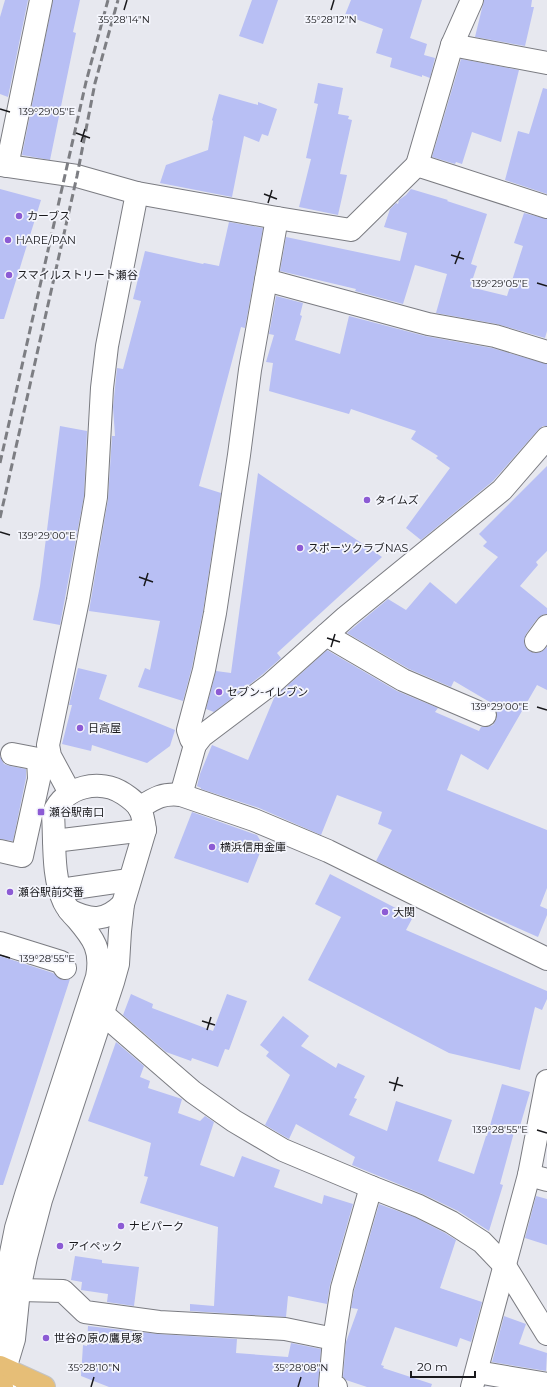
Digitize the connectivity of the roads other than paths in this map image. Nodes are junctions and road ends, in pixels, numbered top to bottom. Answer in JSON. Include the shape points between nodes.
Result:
{"nodes":[{"id":1,"x":41,"y":0,"type":"edge"},
{"id":2,"x":472,"y":0,"type":"edge"},
{"id":3,"x":452,"y":45,"type":"junction"},
{"id":4,"x":547,"y":63,"type":"edge"},
{"id":5,"x":417,"y":165,"type":"junction"},
{"id":6,"x":4,"y":166,"type":"edge"},
{"id":7,"x":137,"y":193,"type":"junction"},
{"id":8,"x":547,"y":207,"type":"edge"},
{"id":9,"x":277,"y":218,"type":"junction"},
{"id":10,"x":266,"y":280,"type":"junction"},
{"id":11,"x":547,"y":352,"type":"edge"},
{"id":12,"x":547,"y":438,"type":"edge"},
{"id":13,"x":326,"y":635,"type":"junction"},
{"id":14,"x":485,"y":716,"type":"dead end"},
{"id":15,"x":195,"y":745,"type":"junction"},
{"id":16,"x":8,"y":750,"type":"edge"},
{"id":17,"x":70,"y":793,"type":"junction"},
{"id":18,"x":181,"y":795,"type":"junction"},
{"id":19,"x":139,"y":808,"type":"junction"},
{"id":20,"x":145,"y":830,"type":"junction"},
{"id":21,"x":54,"y":841,"type":"junction"},
{"id":22,"x":0,"y":851,"type":"edge"},
{"id":23,"x":129,"y":880,"type":"junction"},
{"id":24,"x":60,"y":890,"type":"junction"},
{"id":25,"x":123,"y":904,"type":"junction"},
{"id":26,"x":69,"y":910,"type":"junction"},
{"id":27,"x":0,"y":943,"type":"edge"},
{"id":28,"x":547,"y":959,"type":"edge"},
{"id":29,"x":65,"y":968,"type":"dead end"},
{"id":30,"x":103,"y":1014,"type":"junction"},
{"id":31,"x":547,"y":1081,"type":"edge"},
{"id":32,"x":545,"y":1104,"type":"edge"},
{"id":33,"x":538,"y":1178,"type":"edge"},
{"id":34,"x":371,"y":1187,"type":"junction"},
{"id":35,"x":505,"y":1266,"type":"junction"},
{"id":36,"x":20,"y":1290,"type":"junction"},
{"id":37,"x":547,"y":1334,"type":"edge"},
{"id":38,"x":334,"y":1339,"type":"junction"},
{"id":39,"x":2,"y":1379,"type":"edge"},
{"id":40,"x":474,"y":1379,"type":"edge"},
{"id":41,"x":547,"y":1384,"type":"edge"},
{"id":42,"x":44,"y":1387,"type":"edge"},
{"id":43,"x":336,"y":1387,"type":"edge"}],
"edges":[{"from":1,"to":6,"type":"street"},
{"from":2,"to":3,"type":"street"},
{"from":3,"to":4,"type":"street"},
{"from":3,"to":5,"type":"street"},
{"from":5,"to":8,"type":"street"},
{"from":5,"to":9,"type":"street","via":[[351,230]]},
{"from":6,"to":7,"type":"street","via":[[77,176]]},
{"from":7,"to":9,"type":"street"},
{"from":7,"to":17,"type":"street","via":[[107,346],[96,497],[48,745],[50,756]]},
{"from":9,"to":10,"type":"street"},
{"from":10,"to":11,"type":"street","via":[[428,324],[495,336]]},
{"from":10,"to":15,"type":"street","via":[[250,370],[215,613],[204,670],[188,730]]},
{"from":12,"to":13,"type":"street","via":[[502,490]]},
{"from":13,"to":14,"type":"street","via":[[403,680]]},
{"from":13,"to":15,"type":"street","via":[[271,684],[202,736]]},
{"from":15,"to":18,"type":"street"},
{"from":16,"to":22,"type":"street","via":[[38,759],[37,779],[22,856]]},
{"from":17,"to":19,"type":"street","via":[[96,785],[110,787],[133,800]]},
{"from":17,"to":21,"type":"street","via":[[56,807],[53,814]]},
{"from":18,"to":19,"type":"street","via":[[163,795]]},
{"from":18,"to":28,"type":"street","via":[[254,820],[328,851]]},
{"from":19,"to":20,"type":"street","via":[[144,818]]},
{"from":20,"to":21,"type":"street"},
{"from":20,"to":23,"type":"street"},
{"from":21,"to":24,"type":"street","via":[[56,876]]},
{"from":23,"to":24,"type":"street"},
{"from":23,"to":25,"type":"street"},
{"from":24,"to":26,"type":"street"},
{"from":25,"to":26,"type":"street","via":[[110,915],[100,918],[89,918]]},
{"from":25,"to":30,"type":"street","via":[[118,964]]},
{"from":26,"to":39,"type":"street","via":[[94,942],[99,964],[16,1228],[6,1278],[1,1333]]},
{"from":27,"to":29,"type":"street","via":[[61,962]]},
{"from":30,"to":34,"type":"street","via":[[194,1092],[234,1121],[283,1150]]},
{"from":30,"to":36,"type":"street","via":[[41,1200]]},
{"from":31,"to":32,"type":"street"},
{"from":32,"to":33,"type":"street"},
{"from":33,"to":35,"type":"street"},
{"from":34,"to":35,"type":"street","via":[[451,1222],[482,1242]]},
{"from":34,"to":38,"type":"street","via":[[342,1288]]},
{"from":35,"to":37,"type":"street"},
{"from":35,"to":40,"type":"street"},
{"from":36,"to":38,"type":"street","via":[[63,1291],[85,1312],[159,1322],[285,1329]]},
{"from":36,"to":39,"type":"street","via":[[14,1339]]},
{"from":38,"to":43,"type":"street","via":[[330,1385]]},
{"from":39,"to":42,"type":"main road"},
{"from":40,"to":41,"type":"street"}]}
